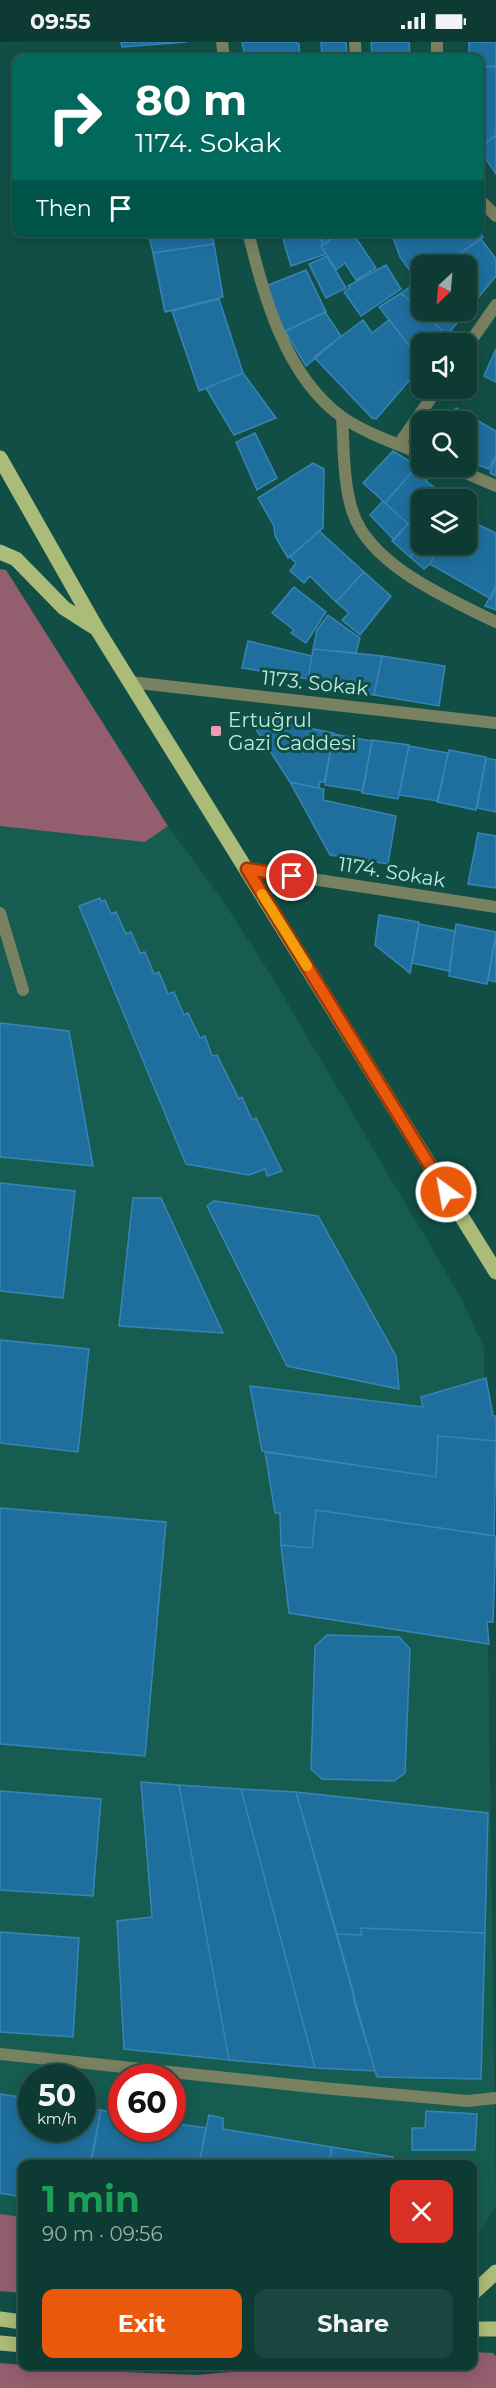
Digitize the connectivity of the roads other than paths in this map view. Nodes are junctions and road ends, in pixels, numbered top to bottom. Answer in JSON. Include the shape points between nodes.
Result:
{"nodes":[{"id":1,"x":484,"y":204,"type":"edge"},
{"id":2,"x":496,"y":216,"type":"edge"},
{"id":3,"x":249,"y":237,"type":"edge"},
{"id":4,"x":496,"y":305,"type":"edge"},
{"id":5,"x":476,"y":333,"type":"edge"},
{"id":6,"x":430,"y":399,"type":"edge"},
{"id":7,"x":342,"y":417,"type":"junction"},
{"id":8,"x":399,"y":444,"type":"junction"},
{"id":9,"x":411,"y":449,"type":"edge"},
{"id":10,"x":0,"y":458,"type":"edge"},
{"id":11,"x":475,"y":477,"type":"edge"},
{"id":12,"x":496,"y":486,"type":"edge"},
{"id":13,"x":0,"y":552,"type":"edge"},
{"id":14,"x":496,"y":622,"type":"edge"},
{"id":15,"x":97,"y":629,"type":"junction"},
{"id":16,"x":130,"y":682,"type":"junction"},
{"id":17,"x":496,"y":723,"type":"edge"},
{"id":18,"x":247,"y":869,"type":"junction"},
{"id":19,"x":496,"y":907,"type":"edge"},
{"id":20,"x":0,"y":914,"type":"edge"},
{"id":21,"x":23,"y":990,"type":"dead end"},
{"id":22,"x":496,"y":1272,"type":"edge"},
{"id":23,"x":0,"y":2054,"type":"edge"},
{"id":24,"x":496,"y":2098,"type":"edge"},
{"id":25,"x":496,"y":2272,"type":"edge"},
{"id":26,"x":477,"y":2289,"type":"edge"},
{"id":27,"x":0,"y":2319,"type":"edge"},
{"id":28,"x":18,"y":2321,"type":"edge"},
{"id":29,"x":496,"y":2329,"type":"edge"},
{"id":30,"x":477,"y":2330,"type":"edge"},
{"id":31,"x":0,"y":2343,"type":"edge"},
{"id":32,"x":18,"y":2345,"type":"edge"}],
"edges":[{"from":1,"to":2,"type":"street"},
{"from":3,"to":7,"type":"street","via":[[267,307],[306,381]]},
{"from":4,"to":5,"type":"street"},
{"from":6,"to":8,"type":"street"},
{"from":7,"to":8,"type":"street"},
{"from":7,"to":14,"type":"street","via":[[353,514],[374,549],[437,593]]},
{"from":8,"to":9,"type":"street"},
{"from":10,"to":15,"type":"main road"},
{"from":11,"to":12,"type":"street"},
{"from":13,"to":15,"type":"main road","via":[[16,559],[63,608]]},
{"from":15,"to":16,"type":"main road"},
{"from":16,"to":17,"type":"street","name":"1173. Sokak"},
{"from":16,"to":18,"type":"main road"},
{"from":18,"to":19,"type":"street","name":"1174. Sokak"},
{"from":18,"to":22,"type":"main road"},
{"from":20,"to":21,"type":"street"},
{"from":23,"to":24,"type":"street","via":[[468,2101]]},
{"from":25,"to":26,"type":"main road"},
{"from":27,"to":28,"type":"main road"},
{"from":29,"to":30,"type":"main road"},
{"from":31,"to":32,"type":"main road"}]}
